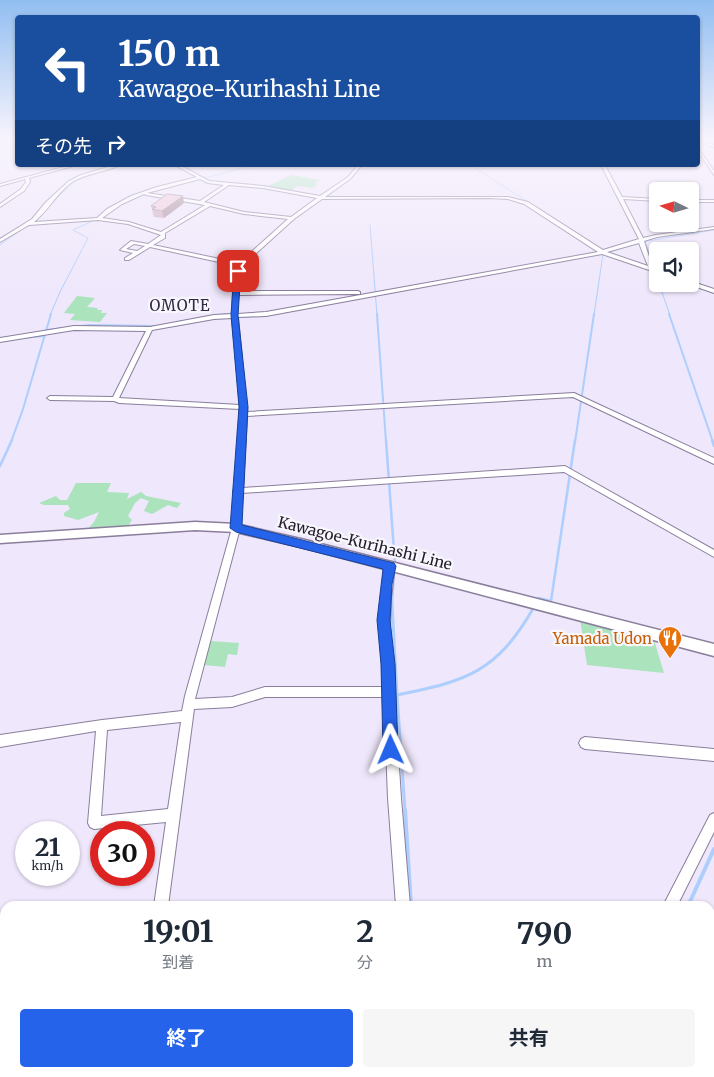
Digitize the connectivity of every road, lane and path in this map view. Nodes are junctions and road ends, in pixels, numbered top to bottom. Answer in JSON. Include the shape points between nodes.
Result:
{"nodes":[{"id":1,"x":23,"y":189,"type":"edge"},
{"id":2,"x":63,"y":189,"type":"edge"},
{"id":3,"x":160,"y":189,"type":"edge"},
{"id":4,"x":220,"y":189,"type":"edge"},
{"id":5,"x":275,"y":189,"type":"edge"},
{"id":6,"x":334,"y":189,"type":"edge"},
{"id":7,"x":615,"y":189,"type":"edge"},
{"id":8,"x":143,"y":194,"type":"junction"},
{"id":9,"x":322,"y":198,"type":"junction"},
{"id":10,"x":620,"y":198,"type":"junction"},
{"id":11,"x":649,"y":200,"type":"edge"},
{"id":12,"x":202,"y":201,"type":"junction"},
{"id":13,"x":699,"y":201,"type":"edge"},
{"id":14,"x":714,"y":201,"type":"edge"},
{"id":15,"x":209,"y":204,"type":"junction"},
{"id":16,"x":0,"y":206,"type":"edge"},
{"id":17,"x":292,"y":218,"type":"junction"},
{"id":18,"x":98,"y":219,"type":"junction"},
{"id":19,"x":29,"y":224,"type":"junction"},
{"id":20,"x":714,"y":228,"type":"edge"},
{"id":21,"x":699,"y":230,"type":"edge"},
{"id":22,"x":681,"y":232,"type":"edge"},
{"id":23,"x":162,"y":233,"type":"junction"},
{"id":24,"x":642,"y":240,"type":"junction"},
{"id":25,"x":0,"y":241,"type":"edge"},
{"id":26,"x":148,"y":246,"type":"junction"},
{"id":27,"x":137,"y":252,"type":"junction"},
{"id":28,"x":602,"y":252,"type":"junction"},
{"id":29,"x":127,"y":259,"type":"dead end"},
{"id":30,"x":649,"y":263,"type":"edge"},
{"id":31,"x":240,"y":265,"type":"junction"},
{"id":32,"x":649,"y":268,"type":"edge"},
{"id":33,"x":699,"y":286,"type":"edge"},
{"id":34,"x":714,"y":291,"type":"edge"},
{"id":35,"x":236,"y":293,"type":"junction"},
{"id":36,"x":373,"y":294,"type":"junction"},
{"id":37,"x":235,"y":315,"type":"junction"},
{"id":38,"x":150,"y":329,"type":"junction"},
{"id":39,"x":0,"y":340,"type":"edge"},
{"id":40,"x":50,"y":398,"type":"dead end"},
{"id":41,"x":114,"y":399,"type":"junction"},
{"id":42,"x":243,"y":411,"type":"junction"},
{"id":43,"x":714,"y":461,"type":"edge"},
{"id":44,"x":237,"y":492,"type":"junction"},
{"id":45,"x":236,"y":528,"type":"junction"},
{"id":46,"x":0,"y":539,"type":"edge"},
{"id":47,"x":714,"y":554,"type":"edge"},
{"id":48,"x":390,"y":566,"type":"junction"},
{"id":49,"x":714,"y":650,"type":"edge"},
{"id":50,"x":389,"y":692,"type":"junction"},
{"id":51,"x":188,"y":704,"type":"junction"},
{"id":52,"x":186,"y":716,"type":"junction"},
{"id":53,"x":102,"y":725,"type":"junction"},
{"id":54,"x":0,"y":741,"type":"edge"},
{"id":55,"x":585,"y":743,"type":"dead end"},
{"id":56,"x":714,"y":756,"type":"edge"},
{"id":57,"x":173,"y":815,"type":"junction"},
{"id":58,"x":714,"y":819,"type":"edge"},
{"id":59,"x":162,"y":901,"type":"edge"},
{"id":60,"x":403,"y":901,"type":"edge"},
{"id":61,"x":673,"y":901,"type":"edge"}],
"edges":[{"from":1,"to":16,"type":"street"},
{"from":2,"to":19,"type":"street"},
{"from":3,"to":8,"type":"street"},
{"from":4,"to":12,"type":"street"},
{"from":5,"to":9,"type":"street"},
{"from":6,"to":9,"type":"street"},
{"from":7,"to":10,"type":"street"},
{"from":8,"to":12,"type":"street"},
{"from":8,"to":18,"type":"street","via":[[111,208]]},
{"from":9,"to":17,"type":"street"},
{"from":9,"to":28,"type":"street","via":[[513,199],[533,207]]},
{"from":10,"to":11,"type":"street"},
{"from":10,"to":24,"type":"street"},
{"from":12,"to":15,"type":"street"},
{"from":13,"to":14,"type":"street"},
{"from":15,"to":17,"type":"street","via":[[244,213]]},
{"from":15,"to":23,"type":"street"},
{"from":17,"to":31,"type":"street"},
{"from":18,"to":19,"type":"street"},
{"from":18,"to":23,"type":"street","via":[[128,223]]},
{"from":19,"to":25,"type":"street"},
{"from":20,"to":21,"type":"street"},
{"from":22,"to":24,"type":"street"},
{"from":23,"to":26,"type":"street","via":[[163,237]]},
{"from":24,"to":28,"type":"street"},
{"from":24,"to":30,"type":"street"},
{"from":26,"to":27,"type":"street"},
{"from":26,"to":27,"type":"street","via":[[133,242],[122,250]]},
{"from":26,"to":31,"type":"street"},
{"from":27,"to":29,"type":"street"},
{"from":28,"to":32,"type":"street"},
{"from":28,"to":36,"type":"street"},
{"from":31,"to":35,"type":"street"},
{"from":33,"to":34,"type":"street"},
{"from":35,"to":36,"type":"street"},
{"from":35,"to":37,"type":"street"},
{"from":36,"to":37,"type":"street","via":[[266,314]]},
{"from":37,"to":38,"type":"street"},
{"from":37,"to":42,"type":"street"},
{"from":38,"to":39,"type":"street","via":[[74,328]]},
{"from":38,"to":41,"type":"street"},
{"from":40,"to":41,"type":"street"},
{"from":41,"to":42,"type":"street"},
{"from":42,"to":43,"type":"street","via":[[574,395]]},
{"from":42,"to":44,"type":"street"},
{"from":44,"to":45,"type":"street"},
{"from":44,"to":47,"type":"street","via":[[565,469]]},
{"from":45,"to":46,"type":"main road","name":"Kawagoe-Kurihashi Line","via":[[195,526]]},
{"from":45,"to":48,"type":"main road","name":"Kawagoe-Kurihashi Line"},
{"from":45,"to":51,"type":"street"},
{"from":48,"to":49,"type":"main road","name":"Kawagoe-Kurihashi Line"},
{"from":48,"to":50,"type":"street","via":[[384,620]]},
{"from":50,"to":51,"type":"street","via":[[265,692],[232,702]]},
{"from":50,"to":60,"type":"street","via":[[392,778]]},
{"from":51,"to":52,"type":"street"},
{"from":52,"to":53,"type":"street"},
{"from":52,"to":57,"type":"street"},
{"from":53,"to":54,"type":"street"},
{"from":53,"to":57,"type":"street","via":[[94,823]]},
{"from":55,"to":56,"type":"street"},
{"from":57,"to":59,"type":"street"},
{"from":58,"to":61,"type":"street"}]}
